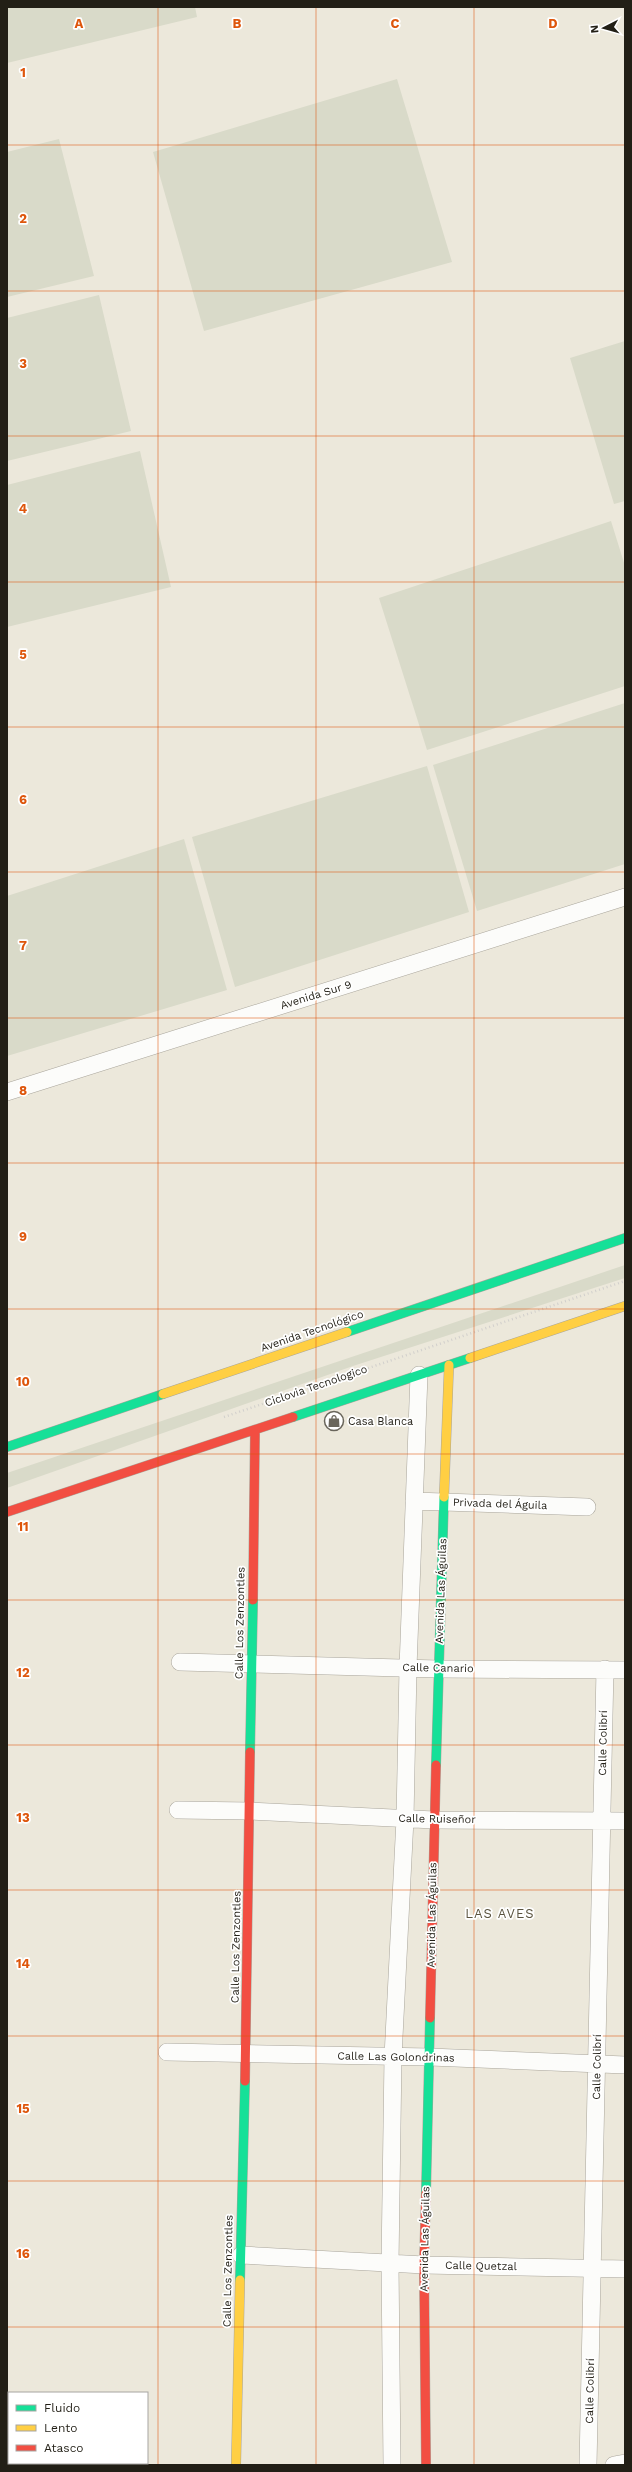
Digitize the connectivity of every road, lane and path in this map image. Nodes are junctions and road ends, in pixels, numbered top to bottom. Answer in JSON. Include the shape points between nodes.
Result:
{"nodes":[{"id":1,"x":625,"y":897,"type":"edge"},
{"id":2,"x":7,"y":1092,"type":"edge"},
{"id":3,"x":625,"y":1238,"type":"edge"},
{"id":4,"x":625,"y":1281,"type":"edge"},
{"id":5,"x":625,"y":1306,"type":"edge"},
{"id":6,"x":449,"y":1365,"type":"junction"},
{"id":7,"x":419,"y":1375,"type":"junction"},
{"id":8,"x":218,"y":1419,"type":"dead end"},
{"id":9,"x":255,"y":1430,"type":"junction"},
{"id":10,"x":7,"y":1447,"type":"edge"},
{"id":11,"x":414,"y":1502,"type":"junction"},
{"id":12,"x":444,"y":1502,"type":"junction"},
{"id":13,"x":587,"y":1506,"type":"dead end"},
{"id":14,"x":7,"y":1512,"type":"edge"},
{"id":15,"x":180,"y":1662,"type":"dead end"},
{"id":16,"x":252,"y":1663,"type":"junction"},
{"id":17,"x":408,"y":1668,"type":"junction"},
{"id":18,"x":438,"y":1669,"type":"junction"},
{"id":19,"x":605,"y":1669,"type":"junction"},
{"id":20,"x":625,"y":1670,"type":"edge"},
{"id":21,"x":178,"y":1810,"type":"dead end"},
{"id":22,"x":250,"y":1811,"type":"junction"},
{"id":23,"x":405,"y":1819,"type":"junction"},
{"id":24,"x":434,"y":1820,"type":"junction"},
{"id":25,"x":602,"y":1821,"type":"junction"},
{"id":26,"x":625,"y":1821,"type":"edge"},
{"id":27,"x":167,"y":2052,"type":"dead end"},
{"id":28,"x":246,"y":2054,"type":"junction"},
{"id":29,"x":393,"y":2056,"type":"junction"},
{"id":30,"x":430,"y":2057,"type":"junction"},
{"id":31,"x":597,"y":2064,"type":"junction"},
{"id":32,"x":625,"y":2065,"type":"edge"},
{"id":33,"x":241,"y":2255,"type":"junction"},
{"id":34,"x":390,"y":2263,"type":"junction"},
{"id":35,"x":424,"y":2265,"type":"junction"},
{"id":36,"x":592,"y":2268,"type":"junction"},
{"id":37,"x":625,"y":2269,"type":"edge"},
{"id":38,"x":625,"y":2463,"type":"edge"},
{"id":39,"x":236,"y":2465,"type":"edge"},
{"id":40,"x":392,"y":2465,"type":"edge"},
{"id":41,"x":426,"y":2465,"type":"edge"},
{"id":42,"x":588,"y":2465,"type":"edge"},
{"id":43,"x":614,"y":2465,"type":"edge"}],
"edges":[{"from":1,"to":2,"type":"street","name":"Avenida Sur 9"},
{"from":3,"to":10,"type":"street","name":"Avenida Tecnológico"},
{"from":4,"to":8,"type":"path","name":"Ciclovia Tecnologico"},
{"from":5,"to":6,"type":"street"},
{"from":6,"to":7,"type":"street"},
{"from":6,"to":12,"type":"street","name":"Avenida Las Águilas"},
{"from":7,"to":9,"type":"street"},
{"from":7,"to":11,"type":"street"},
{"from":9,"to":14,"type":"street"},
{"from":9,"to":16,"type":"street","name":"Calle Los Zenzontles"},
{"from":11,"to":12,"type":"street","name":"Privada del Águila"},
{"from":11,"to":17,"type":"street"},
{"from":12,"to":13,"type":"street","name":"Privada del Águila"},
{"from":12,"to":18,"type":"street","name":"Avenida Las Águilas"},
{"from":15,"to":16,"type":"street","name":"Calle Canario"},
{"from":16,"to":17,"type":"street","name":"Calle Canario"},
{"from":16,"to":22,"type":"street","name":"Calle Los Zenzontles"},
{"from":17,"to":18,"type":"street","name":"Calle Canario"},
{"from":17,"to":23,"type":"street"},
{"from":18,"to":19,"type":"street","name":"Calle Canario"},
{"from":18,"to":24,"type":"street","name":"Avenida Las Águilas"},
{"from":19,"to":20,"type":"street","name":"Calle Canario"},
{"from":19,"to":25,"type":"street","name":"Calle Colibrí"},
{"from":21,"to":22,"type":"street","name":"Calle Ruiseñor"},
{"from":22,"to":23,"type":"street","name":"Calle Ruiseñor"},
{"from":22,"to":28,"type":"street","name":"Calle Los Zenzontles"},
{"from":23,"to":24,"type":"street","name":"Calle Ruiseñor"},
{"from":23,"to":29,"type":"street"},
{"from":24,"to":25,"type":"street","name":"Calle Ruiseñor"},
{"from":24,"to":30,"type":"street","name":"Avenida Las Águilas"},
{"from":25,"to":26,"type":"street","name":"Calle Ruiseñor"},
{"from":25,"to":31,"type":"street","name":"Calle Colibrí"},
{"from":27,"to":28,"type":"street","name":"Calle Las Golondrinas"},
{"from":28,"to":29,"type":"street","name":"Calle Las Golondrinas"},
{"from":28,"to":33,"type":"street","name":"Calle Los Zenzontles"},
{"from":29,"to":30,"type":"street","name":"Calle Las Golondrinas"},
{"from":29,"to":34,"type":"street"},
{"from":30,"to":31,"type":"street","name":"Calle Las Golondrinas"},
{"from":30,"to":35,"type":"street","name":"Avenida Las Águilas"},
{"from":31,"to":32,"type":"street","name":"Calle Las Golondrinas"},
{"from":31,"to":36,"type":"street","name":"Calle Colibrí"},
{"from":33,"to":34,"type":"street","name":"Calle Quetzal"},
{"from":33,"to":39,"type":"street","name":"Calle Los Zenzontles"},
{"from":34,"to":35,"type":"street","name":"Calle Quetzal"},
{"from":34,"to":40,"type":"street"},
{"from":35,"to":36,"type":"street","name":"Calle Quetzal"},
{"from":35,"to":41,"type":"street","name":"Avenida Las Águilas"},
{"from":36,"to":37,"type":"street","name":"Calle Quetzal"},
{"from":36,"to":42,"type":"street","name":"Calle Colibrí"},
{"from":38,"to":43,"type":"street"}]}
